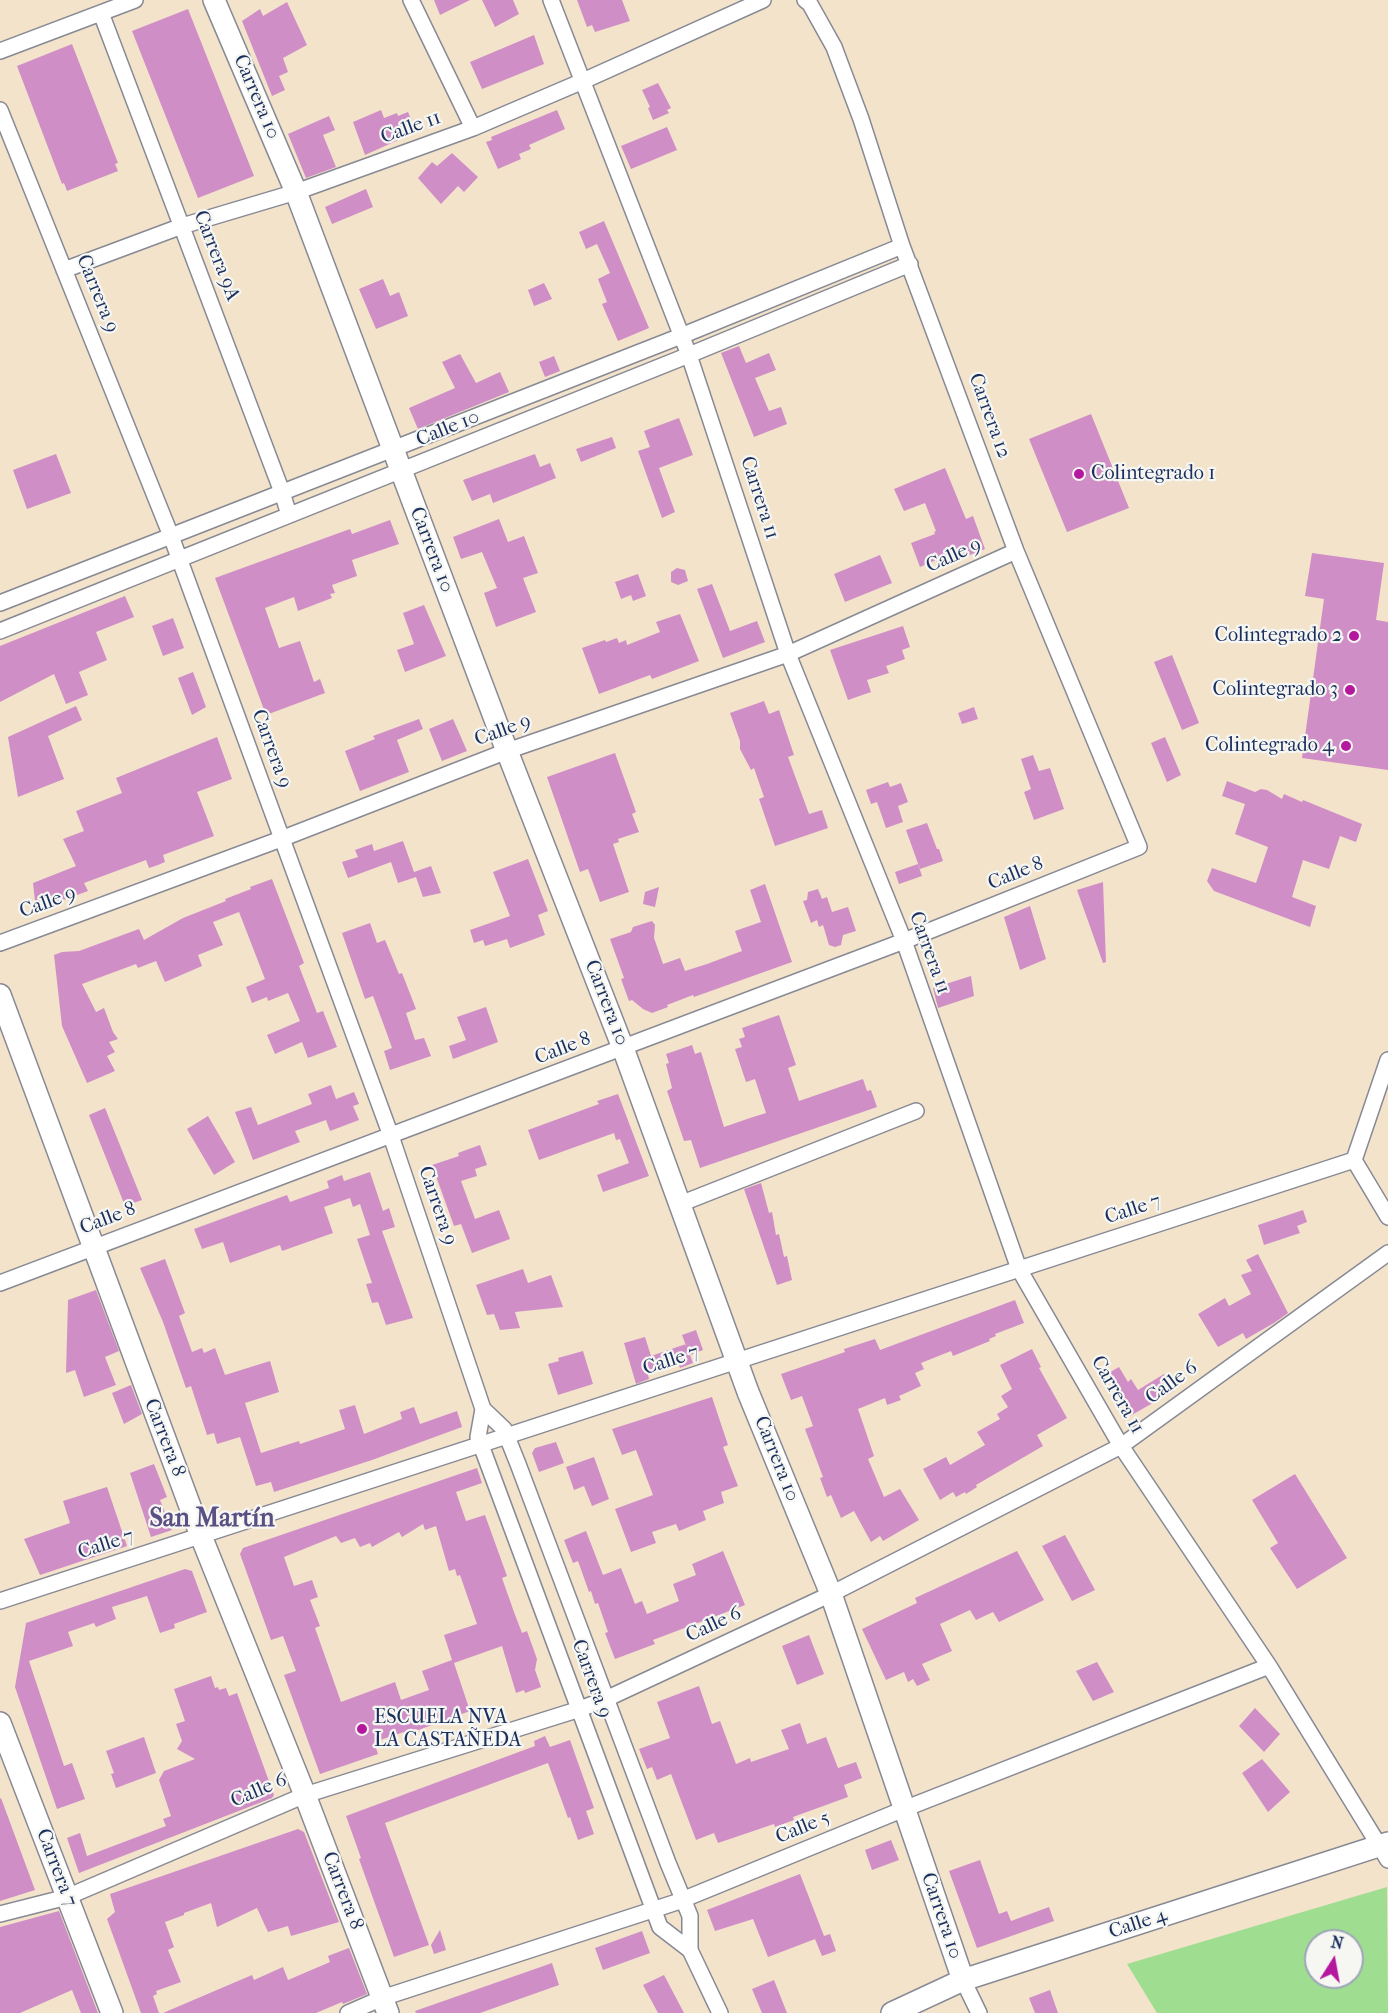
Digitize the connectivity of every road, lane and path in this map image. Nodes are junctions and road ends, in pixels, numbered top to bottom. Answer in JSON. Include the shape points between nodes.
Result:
{"nodes":[{"id":1,"x":135,"y":0,"type":"edge"},
{"id":2,"x":214,"y":0,"type":"edge"},
{"id":3,"x":411,"y":0,"type":"edge"},
{"id":4,"x":551,"y":0,"type":"edge"},
{"id":5,"x":763,"y":0,"type":"edge"},
{"id":6,"x":805,"y":0,"type":"edge"},
{"id":7,"x":100,"y":13,"type":"junction"},
{"id":8,"x":0,"y":51,"type":"edge"},
{"id":9,"x":583,"y":81,"type":"junction"},
{"id":10,"x":0,"y":110,"type":"edge"},
{"id":11,"x":473,"y":128,"type":"junction"},
{"id":12,"x":296,"y":192,"type":"junction"},
{"id":13,"x":182,"y":226,"type":"junction"},
{"id":14,"x":903,"y":246,"type":"junction"},
{"id":15,"x":910,"y":264,"type":"junction"},
{"id":16,"x":64,"y":270,"type":"junction"},
{"id":17,"x":681,"y":336,"type":"junction"},
{"id":18,"x":689,"y":355,"type":"junction"},
{"id":19,"x":393,"y":449,"type":"junction"},
{"id":20,"x":401,"y":471,"type":"junction"},
{"id":21,"x":282,"y":492,"type":"junction"},
{"id":22,"x":290,"y":515,"type":"junction"},
{"id":23,"x":171,"y":536,"type":"junction"},
{"id":24,"x":1016,"y":551,"type":"junction"},
{"id":25,"x":180,"y":559,"type":"junction"},
{"id":26,"x":0,"y":603,"type":"edge"},
{"id":27,"x":0,"y":631,"type":"edge"},
{"id":28,"x":789,"y":654,"type":"junction"},
{"id":29,"x":507,"y":751,"type":"junction"},
{"id":30,"x":281,"y":839,"type":"junction"},
{"id":31,"x":1139,"y":847,"type":"joint"},
{"id":32,"x":904,"y":941,"type":"junction"},
{"id":33,"x":0,"y":943,"type":"edge"},
{"id":34,"x":0,"y":995,"type":"edge"},
{"id":35,"x":623,"y":1048,"type":"junction"},
{"id":36,"x":1388,"y":1060,"type":"edge"},
{"id":37,"x":916,"y":1111,"type":"dead end"},
{"id":38,"x":391,"y":1136,"type":"junction"},
{"id":39,"x":1354,"y":1160,"type":"junction"},
{"id":40,"x":680,"y":1204,"type":"junction"},
{"id":41,"x":1388,"y":1217,"type":"edge"},
{"id":42,"x":92,"y":1248,"type":"junction"},
{"id":43,"x":1388,"y":1253,"type":"edge"},
{"id":44,"x":1019,"y":1269,"type":"junction"},
{"id":45,"x":0,"y":1283,"type":"edge"},
{"id":46,"x":737,"y":1361,"type":"junction"},
{"id":47,"x":483,"y":1409,"type":"junction"},
{"id":48,"x":507,"y":1436,"type":"junction"},
{"id":49,"x":481,"y":1444,"type":"junction"},
{"id":50,"x":1121,"y":1446,"type":"junction"},
{"id":51,"x":201,"y":1536,"type":"junction"},
{"id":52,"x":831,"y":1594,"type":"junction"},
{"id":53,"x":0,"y":1601,"type":"edge"},
{"id":54,"x":1269,"y":1666,"type":"junction"},
{"id":55,"x":606,"y":1699,"type":"junction"},
{"id":56,"x":580,"y":1709,"type":"junction"},
{"id":57,"x":0,"y":1723,"type":"edge"},
{"id":58,"x":305,"y":1794,"type":"junction"},
{"id":59,"x":904,"y":1809,"type":"junction"},
{"id":60,"x":1385,"y":1850,"type":"edge"},
{"id":61,"x":68,"y":1897,"type":"junction"},
{"id":62,"x":683,"y":1900,"type":"junction"},
{"id":63,"x":654,"y":1910,"type":"junction"},
{"id":64,"x":0,"y":1914,"type":"edge"},
{"id":65,"x":690,"y":1950,"type":"junction"},
{"id":66,"x":963,"y":1980,"type":"junction"},
{"id":67,"x":385,"y":2006,"type":"edge"},
{"id":68,"x":112,"y":2013,"type":"edge"},
{"id":69,"x":348,"y":2013,"type":"edge"},
{"id":70,"x":720,"y":2013,"type":"edge"},
{"id":71,"x":892,"y":2013,"type":"edge"},
{"id":72,"x":979,"y":2013,"type":"edge"}],
"edges":[{"from":1,"to":7,"type":"street"},
{"from":2,"to":12,"type":"street","name":"Carrera 10"},
{"from":3,"to":11,"type":"street"},
{"from":4,"to":9,"type":"street","name":"Carrera 11"},
{"from":5,"to":9,"type":"street","name":"Calle 11"},
{"from":6,"to":14,"type":"street","name":"Carrera 12","via":[[834,47]]},
{"from":7,"to":8,"type":"street"},
{"from":7,"to":13,"type":"street","name":"Carrera 9A"},
{"from":9,"to":11,"type":"street","name":"Calle 11"},
{"from":9,"to":17,"type":"street","name":"Carrera 11"},
{"from":10,"to":16,"type":"street","name":"Carrera 9"},
{"from":11,"to":12,"type":"street","name":"Calle 11"},
{"from":12,"to":13,"type":"street","name":"Calle 11"},
{"from":12,"to":19,"type":"street","name":"Carrera 10"},
{"from":13,"to":16,"type":"street","name":"Calle 11"},
{"from":13,"to":21,"type":"street","name":"Carrera 9A"},
{"from":14,"to":15,"type":"street","name":"Carrera 12"},
{"from":14,"to":17,"type":"street","name":"Calle 10"},
{"from":15,"to":18,"type":"street","name":"Calle 10"},
{"from":15,"to":24,"type":"street","name":"Carrera 12"},
{"from":16,"to":23,"type":"street","name":"Carrera 9"},
{"from":17,"to":18,"type":"street","name":"Carrera 11"},
{"from":17,"to":19,"type":"street","name":"Calle 10"},
{"from":18,"to":20,"type":"street","name":"Calle 10"},
{"from":18,"to":28,"type":"street","name":"Carrera 11"},
{"from":19,"to":20,"type":"street","name":"Carrera 10"},
{"from":19,"to":21,"type":"street","name":"Calle 10"},
{"from":20,"to":22,"type":"street","name":"Calle 10"},
{"from":20,"to":29,"type":"street","name":"Carrera 10"},
{"from":21,"to":22,"type":"street","name":"Carrera 9A"},
{"from":21,"to":23,"type":"street","name":"Calle 10"},
{"from":22,"to":25,"type":"street","name":"Calle 10"},
{"from":23,"to":25,"type":"street","name":"Carrera 9"},
{"from":23,"to":26,"type":"street","name":"Calle 10"},
{"from":24,"to":28,"type":"street","name":"Calle 9"},
{"from":24,"to":31,"type":"street","name":"Carrera 12"},
{"from":25,"to":27,"type":"street","name":"Calle 10"},
{"from":25,"to":30,"type":"street","name":"Carrera 9"},
{"from":28,"to":29,"type":"street","name":"Calle 9"},
{"from":28,"to":32,"type":"street","name":"Carrera 11"},
{"from":29,"to":30,"type":"street","name":"Calle 9"},
{"from":29,"to":35,"type":"street","name":"Carrera 10"},
{"from":30,"to":33,"type":"street","name":"Calle 9"},
{"from":30,"to":38,"type":"street","name":"Carrera 9"},
{"from":31,"to":32,"type":"street","name":"Calle 8"},
{"from":32,"to":35,"type":"street","name":"Calle 8"},
{"from":32,"to":44,"type":"street","name":"Carrera 11"},
{"from":34,"to":42,"type":"street","name":"Carrera 8"},
{"from":35,"to":38,"type":"street","name":"Calle 8"},
{"from":35,"to":40,"type":"street","name":"Carrera 10"},
{"from":36,"to":39,"type":"street"},
{"from":37,"to":40,"type":"street"},
{"from":38,"to":42,"type":"street","name":"Calle 8"},
{"from":38,"to":47,"type":"street","name":"Carrera 9"},
{"from":39,"to":41,"type":"street"},
{"from":39,"to":44,"type":"street","name":"Calle 7"},
{"from":40,"to":46,"type":"street","name":"Carrera 10"},
{"from":42,"to":45,"type":"street","name":"Calle 8"},
{"from":42,"to":51,"type":"street","name":"Carrera 8"},
{"from":43,"to":50,"type":"street","name":"Calle 6"},
{"from":44,"to":46,"type":"street","name":"Calle 7"},
{"from":44,"to":50,"type":"street","name":"Carrera 11"},
{"from":46,"to":48,"type":"street","name":"Calle 7"},
{"from":46,"to":52,"type":"street","name":"Carrera 10"},
{"from":47,"to":48,"type":"street","name":"Carrera 9"},
{"from":47,"to":49,"type":"street","name":"Carrera 9","via":[[478,1437]]},
{"from":48,"to":49,"type":"street","name":"Calle 7"},
{"from":48,"to":55,"type":"street","name":"Carrera 9"},
{"from":49,"to":51,"type":"street","name":"Calle 7"},
{"from":49,"to":56,"type":"street","name":"Carrera 9"},
{"from":50,"to":52,"type":"street","name":"Calle 6"},
{"from":50,"to":54,"type":"street","name":"Carrera 11"},
{"from":51,"to":53,"type":"street","name":"Calle 7"},
{"from":51,"to":58,"type":"street","name":"Carrera 8"},
{"from":52,"to":55,"type":"street","name":"Calle 6"},
{"from":52,"to":59,"type":"street","name":"Carrera 10"},
{"from":54,"to":59,"type":"street","name":"Calle 5"},
{"from":54,"to":60,"type":"street","name":"Carrera 11"},
{"from":55,"to":56,"type":"street","name":"Calle 6"},
{"from":55,"to":62,"type":"street","name":"Carrera 9"},
{"from":56,"to":58,"type":"street","name":"Calle 6"},
{"from":56,"to":63,"type":"street","name":"Carrera 9"},
{"from":57,"to":61,"type":"street","name":"Carrera 7"},
{"from":58,"to":61,"type":"street","name":"Calle 6"},
{"from":58,"to":67,"type":"street","name":"Carrera 8"},
{"from":59,"to":62,"type":"street","name":"Calle 5"},
{"from":59,"to":66,"type":"street","name":"Carrera 10"},
{"from":60,"to":66,"type":"street","name":"Calle 4"},
{"from":61,"to":64,"type":"street","name":"Calle 6"},
{"from":61,"to":68,"type":"street","name":"Carrera 7"},
{"from":62,"to":63,"type":"street","name":"Calle 5"},
{"from":62,"to":65,"type":"street","name":"Carrera 9","via":[[690,1916]]},
{"from":63,"to":65,"type":"street","name":"Carrera 9","via":[[660,1927]]},
{"from":63,"to":67,"type":"street","name":"Calle 5"},
{"from":65,"to":70,"type":"street","name":"Carrera 9"},
{"from":66,"to":71,"type":"street","name":"Calle 4"},
{"from":66,"to":72,"type":"street","name":"Carrera 10"},
{"from":67,"to":69,"type":"street","name":"Calle 5"}]}
